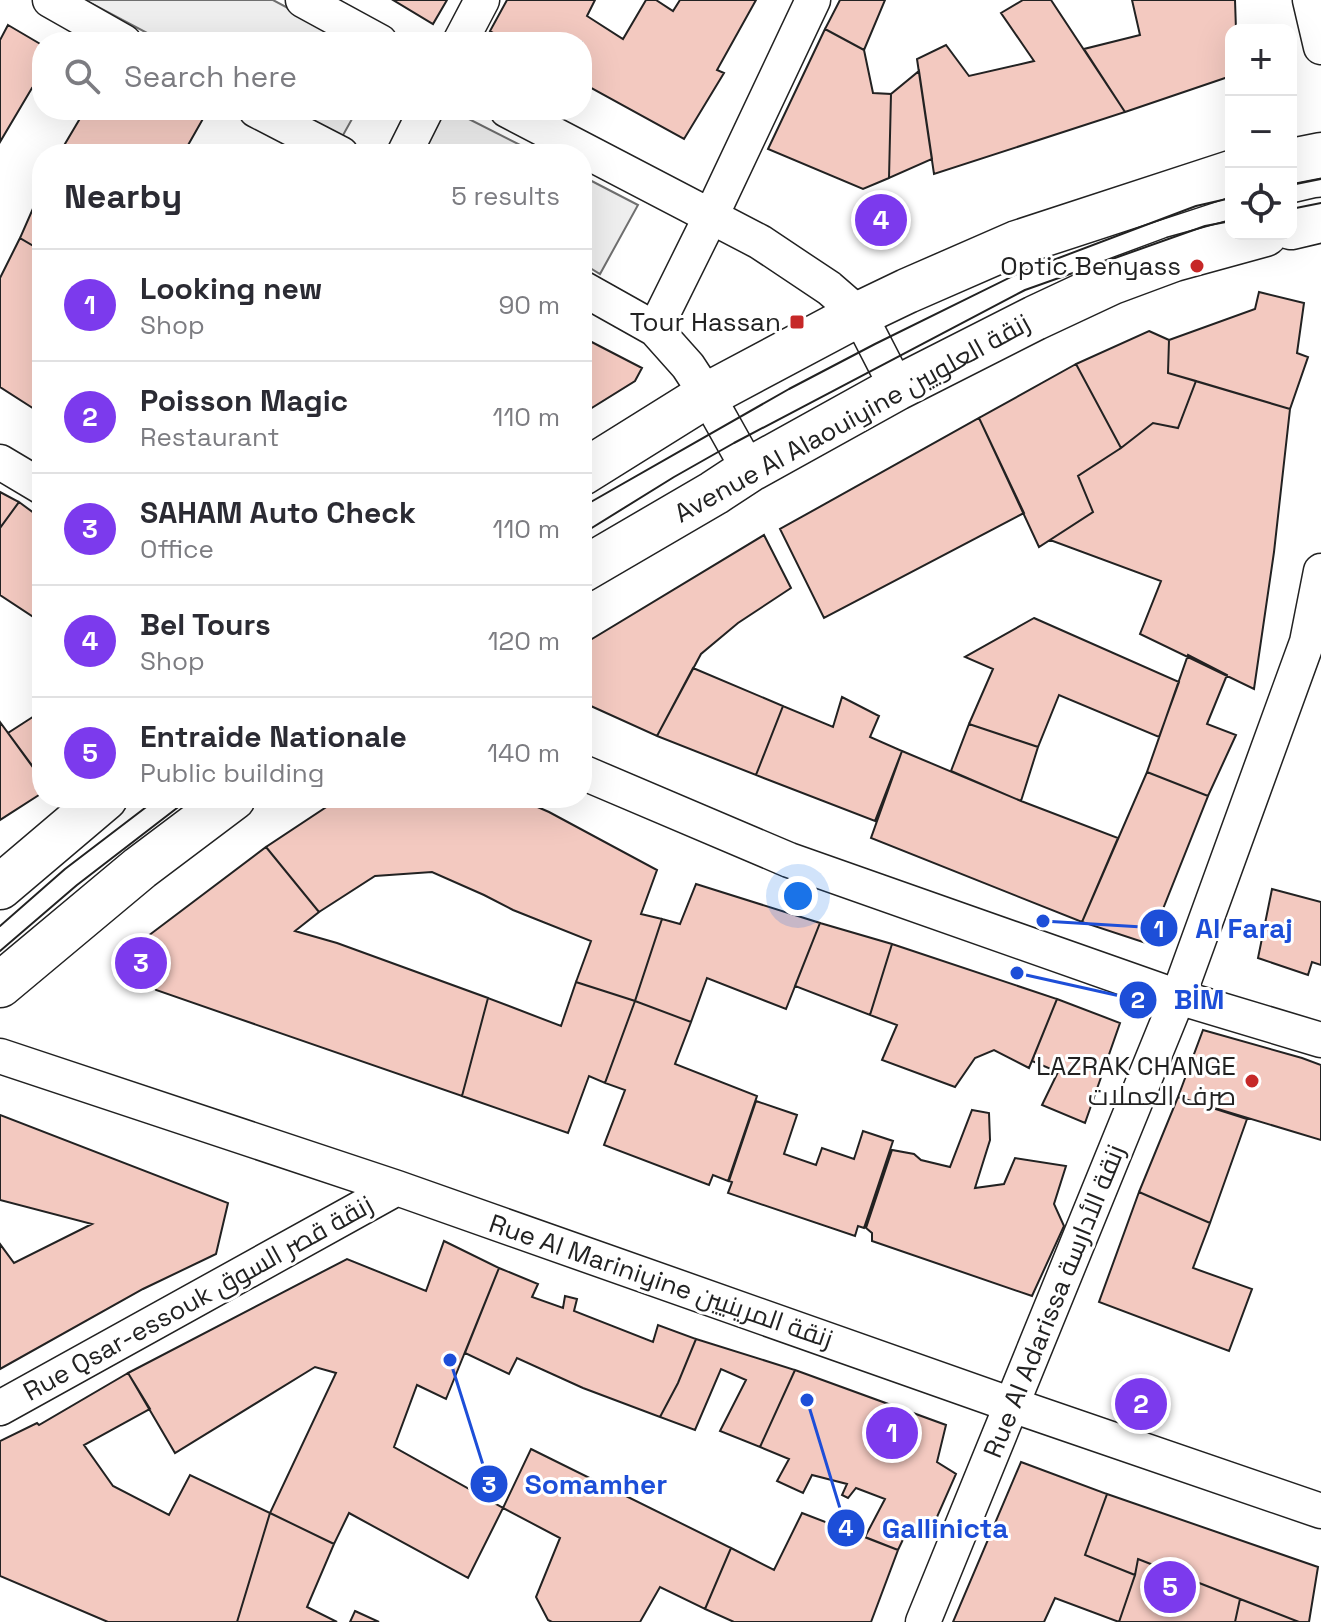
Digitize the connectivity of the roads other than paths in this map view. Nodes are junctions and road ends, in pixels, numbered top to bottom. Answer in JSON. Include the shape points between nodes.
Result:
{"nodes":[{"id":1,"x":50,"y":0,"type":"edge"},
{"id":2,"x":303,"y":0,"type":"edge"},
{"id":3,"x":482,"y":0,"type":"edge"},
{"id":4,"x":813,"y":0,"type":"edge"},
{"id":5,"x":1310,"y":0,"type":"edge"},
{"id":6,"x":106,"y":32,"type":"edge"},
{"id":7,"x":362,"y":32,"type":"edge"},
{"id":8,"x":465,"y":32,"type":"edge"},
{"id":9,"x":1321,"y":47,"type":"edge"},
{"id":10,"x":275,"y":120,"type":"edge"},
{"id":11,"x":421,"y":120,"type":"edge"},
{"id":12,"x":526,"y":120,"type":"edge"},
{"id":13,"x":322,"y":144,"type":"edge"},
{"id":14,"x":409,"y":144,"type":"edge"},
{"id":15,"x":572,"y":144,"type":"edge"},
{"id":16,"x":592,"y":154,"type":"edge"},
{"id":17,"x":1321,"y":155,"type":"edge"},
{"id":18,"x":1297,"y":160,"type":"edge"},
{"id":19,"x":1225,"y":175,"type":"edge"},
{"id":20,"x":711,"y":216,"type":"junction"},
{"id":21,"x":1321,"y":220,"type":"edge"},
{"id":22,"x":1297,"y":226,"type":"edge"},
{"id":23,"x":1243,"y":240,"type":"edge"},
{"id":24,"x":592,"y":294,"type":"edge"},
{"id":25,"x":859,"y":314,"type":"junction"},
{"id":26,"x":655,"y":329,"type":"junction"},
{"id":27,"x":897,"y":388,"type":"junction"},
{"id":28,"x":707,"y":395,"type":"junction"},
{"id":29,"x":0,"y":462,"type":"edge"},
{"id":30,"x":592,"y":467,"type":"edge"},
{"id":31,"x":749,"y":470,"type":"junction"},
{"id":32,"x":32,"y":481,"type":"edge"},
{"id":33,"x":592,"y":564,"type":"edge"},
{"id":34,"x":1321,"y":571,"type":"edge"},
{"id":35,"x":592,"y":776,"type":"edge"},
{"id":36,"x":93,"y":808,"type":"edge"},
{"id":37,"x":220,"y":808,"type":"edge"},
{"id":38,"x":0,"y":887,"type":"edge"},
{"id":39,"x":0,"y":985,"type":"edge"},
{"id":40,"x":1178,"y":997,"type":"junction"},
{"id":41,"x":1321,"y":1040,"type":"edge"},
{"id":42,"x":0,"y":1056,"type":"edge"},
{"id":43,"x":397,"y":1188,"type":"junction"},
{"id":44,"x":1012,"y":1405,"type":"junction"},
{"id":45,"x":0,"y":1408,"type":"edge"},
{"id":46,"x":1321,"y":1511,"type":"edge"},
{"id":47,"x":923,"y":1622,"type":"edge"}],
"edges":[{"from":1,"to":6,"type":"street"},
{"from":2,"to":7,"type":"street"},
{"from":3,"to":8,"type":"street"},
{"from":4,"to":20,"type":"street"},
{"from":5,"to":9,"type":"street"},
{"from":10,"to":13,"type":"street"},
{"from":11,"to":14,"type":"street"},
{"from":12,"to":15,"type":"street"},
{"from":16,"to":20,"type":"street"},
{"from":17,"to":18,"type":"main road"},
{"from":19,"to":25,"type":"main road","via":[[1017,243]]},
{"from":20,"to":25,"type":"street","via":[[760,242]]},
{"from":20,"to":26,"type":"street"},
{"from":21,"to":22,"type":"main road"},
{"from":23,"to":27,"type":"main road","name":"Avenue Al Alaouiyine زنقة العلويين","via":[[1112,282]]},
{"from":24,"to":26,"type":"street"},
{"from":25,"to":27,"type":"street"},
{"from":25,"to":28,"type":"main road"},
{"from":26,"to":28,"type":"street"},
{"from":27,"to":31,"type":"main road","name":"Avenue Al Alaouiyine زنقة العلويين"},
{"from":28,"to":30,"type":"main road"},
{"from":28,"to":31,"type":"street"},
{"from":29,"to":32,"type":"street"},
{"from":31,"to":33,"type":"main road","name":"Avenue Al Alaouiyine زنقة العلويين"},
{"from":34,"to":40,"type":"street","name":"Rue Al Adarissa زنقة الأدارسة","via":[[1307,642]]},
{"from":35,"to":40,"type":"street","via":[[789,860]]},
{"from":36,"to":38,"type":"main road"},
{"from":37,"to":39,"type":"main road"},
{"from":40,"to":41,"type":"street"},
{"from":40,"to":44,"type":"street","name":"Rue Al Adarissa زنقة الأدارسة"},
{"from":42,"to":43,"type":"street","name":"Rue Al Mariniyine زنقة المرينيين"},
{"from":43,"to":44,"type":"street","name":"Rue Al Mariniyine زنقة المرينيين"},
{"from":43,"to":45,"type":"street","name":"Rue Qsar-essouk زنقة قصر السوق"},
{"from":44,"to":46,"type":"street","name":"Rue Al Mariniyine زنقة المرينيين"},
{"from":44,"to":47,"type":"street","name":"Rue Al Adarissa زنقة الأدارسة"}]}
